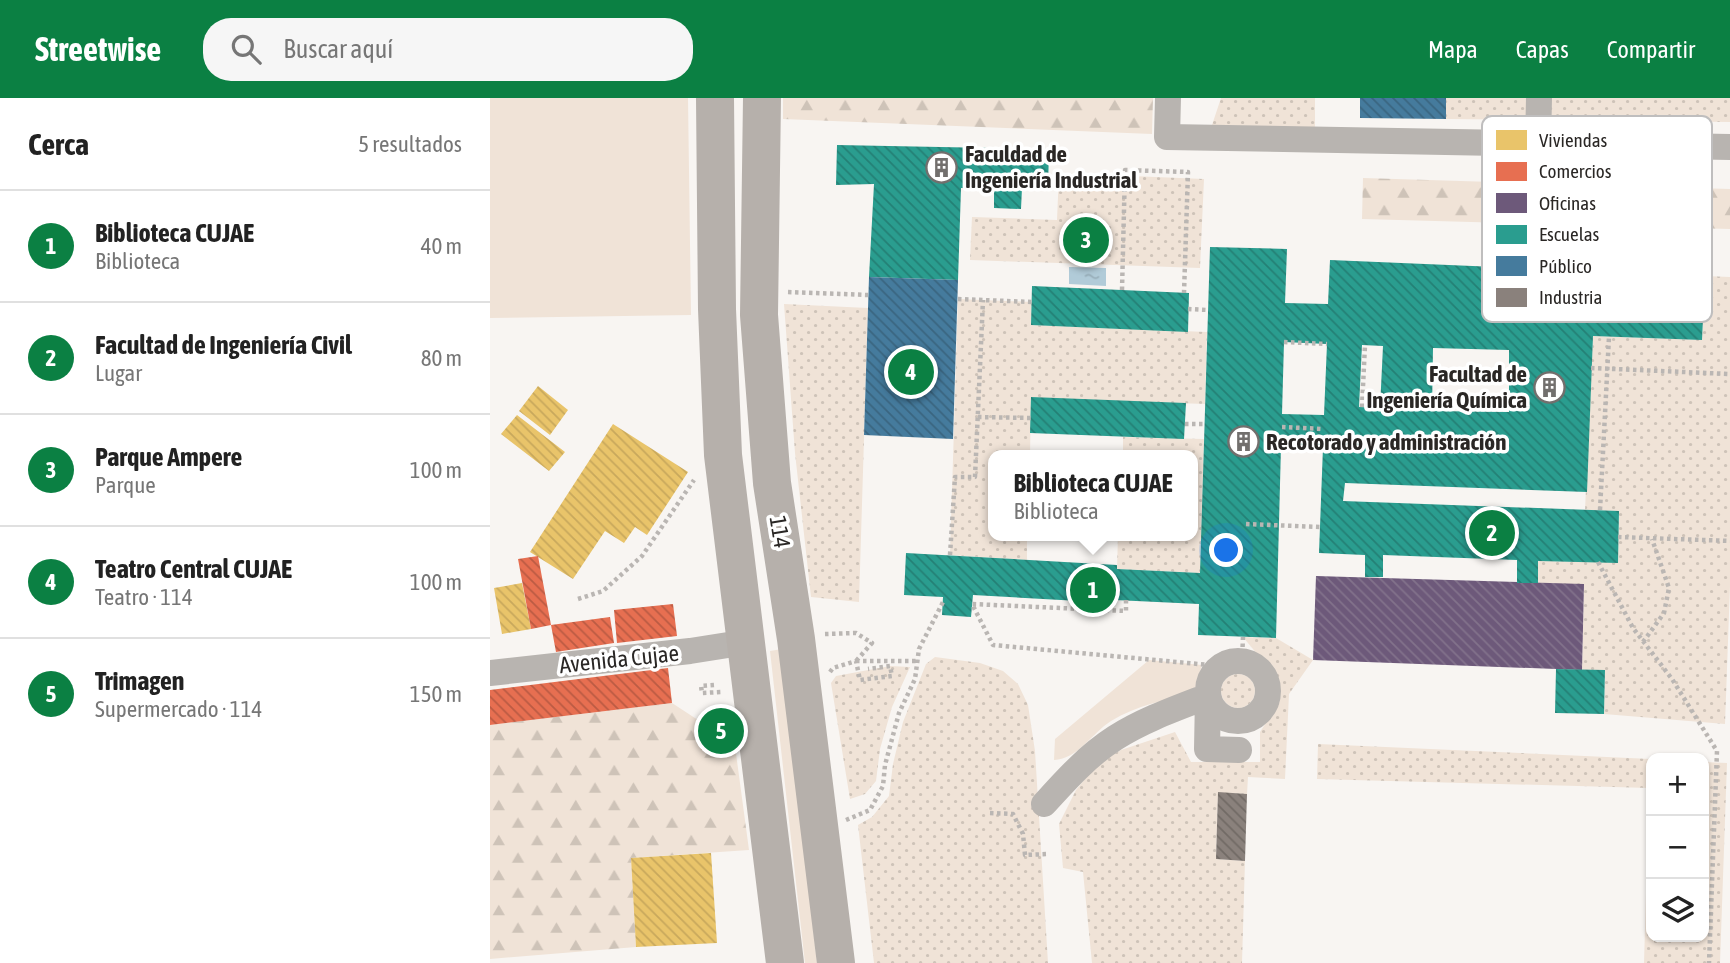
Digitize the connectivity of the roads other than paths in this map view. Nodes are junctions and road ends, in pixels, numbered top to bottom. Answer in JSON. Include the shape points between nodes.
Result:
{"nodes":[{"id":1,"x":715,"y":98,"type":"edge"},
{"id":2,"x":762,"y":98,"type":"edge"},
{"id":3,"x":1168,"y":98,"type":"edge"},
{"id":4,"x":1539,"y":98,"type":"edge"},
{"id":5,"x":1539,"y":116,"type":"edge"},
{"id":6,"x":1482,"y":143,"type":"edge"},
{"id":7,"x":1712,"y":147,"type":"edge"},
{"id":8,"x":1730,"y":147,"type":"edge"},
{"id":9,"x":747,"y":642,"type":"junction"},
{"id":10,"x":490,"y":673,"type":"edge"},
{"id":11,"x":1208,"y":696,"type":"junction"},
{"id":12,"x":1239,"y":750,"type":"dead end"},
{"id":13,"x":1044,"y":804,"type":"dead end"},
{"id":14,"x":785,"y":963,"type":"edge"},
{"id":15,"x":836,"y":963,"type":"edge"}],
"edges":[{"from":1,"to":9,"type":"highway","name":"114","via":[[723,455]]},
{"from":2,"to":15,"type":"highway","name":"114","via":[[759,290],[772,483]]},
{"from":3,"to":6,"type":"street","via":[[1167,137]]},
{"from":4,"to":5,"type":"street"},
{"from":7,"to":8,"type":"street"},
{"from":9,"to":10,"type":"street","name":"Avenida Cujae"},
{"from":9,"to":14,"type":"highway","name":"114"},
{"from":11,"to":11,"type":"street","via":[[1211,706],[1227,719],[1247,720],[1263,708],[1268,688],[1260,670],[1235,655],[1210,680]]},
{"from":11,"to":12,"type":"street","via":[[1207,749]]},
{"from":11,"to":13,"type":"street","via":[[1114,738],[1077,768]]}]}
